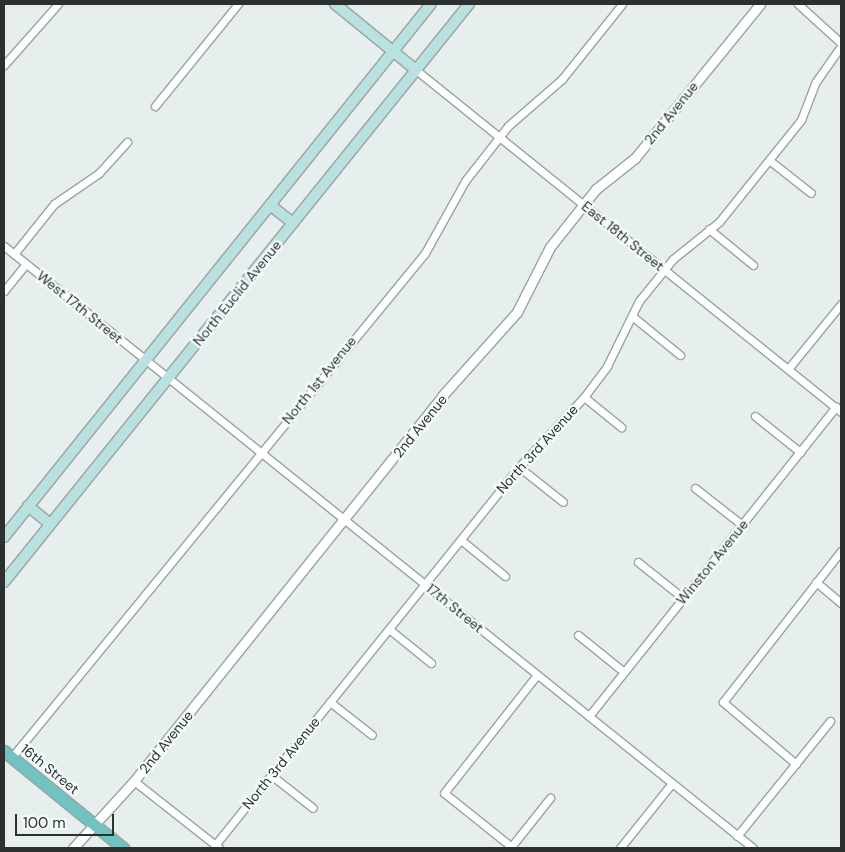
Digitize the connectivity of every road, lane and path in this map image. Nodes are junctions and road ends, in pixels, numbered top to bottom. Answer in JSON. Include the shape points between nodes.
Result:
{"nodes":[{"id":1,"x":58,"y":4,"type":"edge"},
{"id":2,"x":238,"y":4,"type":"edge"},
{"id":3,"x":335,"y":4,"type":"edge"},
{"id":4,"x":431,"y":4,"type":"edge"},
{"id":5,"x":469,"y":4,"type":"edge"},
{"id":6,"x":622,"y":4,"type":"edge"},
{"id":7,"x":760,"y":4,"type":"edge"},
{"id":8,"x":798,"y":4,"type":"edge"},
{"id":9,"x":841,"y":45,"type":"edge"},
{"id":10,"x":393,"y":51,"type":"junction"},
{"id":11,"x":4,"y":65,"type":"edge"},
{"id":12,"x":416,"y":70,"type":"junction"},
{"id":13,"x":155,"y":106,"type":"dead end"},
{"id":14,"x":500,"y":137,"type":"junction"},
{"id":15,"x":127,"y":142,"type":"dead end"},
{"id":16,"x":769,"y":160,"type":"junction"},
{"id":17,"x":811,"y":193,"type":"dead end"},
{"id":18,"x":584,"y":204,"type":"junction"},
{"id":19,"x":270,"y":205,"type":"junction"},
{"id":20,"x":293,"y":223,"type":"junction"},
{"id":21,"x":709,"y":229,"type":"junction"},
{"id":22,"x":4,"y":246,"type":"edge"},
{"id":23,"x":14,"y":254,"type":"junction"},
{"id":24,"x":26,"y":264,"type":"junction"},
{"id":25,"x":753,"y":265,"type":"dead end"},
{"id":26,"x":664,"y":269,"type":"junction"},
{"id":27,"x":4,"y":292,"type":"edge"},
{"id":28,"x":841,"y":304,"type":"edge"},
{"id":29,"x":632,"y":316,"type":"junction"},
{"id":30,"x":680,"y":355,"type":"dead end"},
{"id":31,"x":146,"y":359,"type":"junction"},
{"id":32,"x":156,"y":368,"type":"joint"},
{"id":33,"x":788,"y":369,"type":"junction"},
{"id":34,"x":169,"y":378,"type":"junction"},
{"id":35,"x":584,"y":397,"type":"junction"},
{"id":36,"x":839,"y":409,"type":"edge"},
{"id":37,"x":755,"y":416,"type":"dead end"},
{"id":38,"x":622,"y":427,"type":"dead end"},
{"id":39,"x":260,"y":452,"type":"junction"},
{"id":40,"x":800,"y":452,"type":"junction"},
{"id":41,"x":519,"y":467,"type":"junction"},
{"id":42,"x":695,"y":488,"type":"dead end"},
{"id":43,"x":563,"y":502,"type":"dead end"},
{"id":44,"x":28,"y":506,"type":"junction"},
{"id":45,"x":345,"y":520,"type":"junction"},
{"id":46,"x":50,"y":524,"type":"junction"},
{"id":47,"x":742,"y":525,"type":"junction"},
{"id":48,"x":4,"y":537,"type":"edge"},
{"id":49,"x":461,"y":540,"type":"junction"},
{"id":50,"x":841,"y":551,"type":"edge"},
{"id":51,"x":638,"y":562,"type":"dead end"},
{"id":52,"x":504,"y":576,"type":"dead end"},
{"id":53,"x":4,"y":582,"type":"edge"},
{"id":54,"x":816,"y":582,"type":"junction"},
{"id":55,"x":425,"y":584,"type":"junction"},
{"id":56,"x":683,"y":598,"type":"junction"},
{"id":57,"x":841,"y":603,"type":"edge"},
{"id":58,"x":389,"y":629,"type":"junction"},
{"id":59,"x":578,"y":635,"type":"dead end"},
{"id":60,"x":431,"y":663,"type":"dead end"},
{"id":61,"x":624,"y":672,"type":"junction"},
{"id":62,"x":538,"y":675,"type":"junction"},
{"id":63,"x":330,"y":702,"type":"junction"},
{"id":64,"x":589,"y":716,"type":"junction"},
{"id":65,"x":830,"y":721,"type":"dead end"},
{"id":66,"x":372,"y":735,"type":"dead end"},
{"id":67,"x":8,"y":754,"type":"edge"},
{"id":68,"x":796,"y":764,"type":"junction"},
{"id":69,"x":271,"y":775,"type":"junction"},
{"id":70,"x":134,"y":781,"type":"junction"},
{"id":71,"x":672,"y":783,"type":"junction"},
{"id":72,"x":550,"y":798,"type":"dead end"},
{"id":73,"x":313,"y":808,"type":"dead end"},
{"id":74,"x":94,"y":825,"type":"junction"},
{"id":75,"x":738,"y":836,"type":"junction"},
{"id":76,"x":217,"y":847,"type":"edge"},
{"id":77,"x":512,"y":847,"type":"edge"},
{"id":78,"x":73,"y":848,"type":"edge"},
{"id":79,"x":123,"y":848,"type":"edge"},
{"id":80,"x":620,"y":848,"type":"edge"},
{"id":81,"x":753,"y":848,"type":"edge"}],
"edges":[{"from":1,"to":11,"type":"street"},
{"from":2,"to":13,"type":"street"},
{"from":3,"to":10,"type":"main road","name":"East 18th Street"},
{"from":4,"to":10,"type":"main road"},
{"from":5,"to":12,"type":"main road","name":"North Euclid Avenue"},
{"from":6,"to":14,"type":"street","name":"North 1st Avenue","via":[[562,79]]},
{"from":7,"to":18,"type":"street","name":"2nd Avenue","via":[[635,158]]},
{"from":8,"to":9,"type":"street"},
{"from":9,"to":16,"type":"street","name":"North 3rd Avenue","via":[[815,83],[801,120]]},
{"from":10,"to":12,"type":"main road","name":"East 18th Street"},
{"from":10,"to":19,"type":"main road"},
{"from":12,"to":14,"type":"street","name":"East 18th Street"},
{"from":12,"to":20,"type":"main road","name":"North Euclid Avenue"},
{"from":14,"to":18,"type":"street","name":"East 18th Street"},
{"from":14,"to":39,"type":"street","name":"North 1st Avenue","via":[[465,181],[426,253]]},
{"from":15,"to":23,"type":"street","via":[[100,173],[54,204]]},
{"from":16,"to":17,"type":"street"},
{"from":16,"to":21,"type":"street","name":"North 3rd Avenue"},
{"from":18,"to":26,"type":"street","name":"East 18th Street"},
{"from":18,"to":45,"type":"street","name":"2nd Avenue","via":[[550,247],[517,312],[442,396]]},
{"from":19,"to":20,"type":"main road"},
{"from":19,"to":31,"type":"main road"},
{"from":20,"to":34,"type":"main road","name":"North Euclid Avenue"},
{"from":21,"to":25,"type":"street"},
{"from":21,"to":26,"type":"street","name":"North 3rd Avenue"},
{"from":22,"to":23,"type":"street","name":"West 17th Street"},
{"from":23,"to":24,"type":"street","name":"West 17th Street"},
{"from":24,"to":27,"type":"street"},
{"from":24,"to":31,"type":"street","name":"West 17th Street"},
{"from":26,"to":29,"type":"street","name":"North 3rd Avenue"},
{"from":26,"to":33,"type":"street","name":"East 18th Street"},
{"from":28,"to":33,"type":"street"},
{"from":29,"to":30,"type":"street"},
{"from":29,"to":35,"type":"street","name":"North 3rd Avenue","via":[[607,366]]},
{"from":31,"to":32,"type":"street","name":"West 17th Street"},
{"from":31,"to":44,"type":"main road"},
{"from":32,"to":34,"type":"street","name":"17th Street"},
{"from":33,"to":36,"type":"street","name":"East 18th Street"},
{"from":34,"to":39,"type":"street","name":"17th Street"},
{"from":34,"to":46,"type":"main road","name":"North Euclid Avenue"},
{"from":35,"to":38,"type":"street"},
{"from":35,"to":41,"type":"street","name":"North 3rd Avenue"},
{"from":36,"to":40,"type":"street","name":"Winston Avenue"},
{"from":37,"to":40,"type":"street"},
{"from":39,"to":45,"type":"street","name":"17th Street"},
{"from":39,"to":67,"type":"street","name":"North 1st Avenue"},
{"from":40,"to":47,"type":"street","name":"Winston Avenue"},
{"from":41,"to":43,"type":"street"},
{"from":41,"to":49,"type":"street","name":"North 3rd Avenue"},
{"from":42,"to":47,"type":"street"},
{"from":44,"to":46,"type":"main road"},
{"from":44,"to":48,"type":"main road"},
{"from":45,"to":55,"type":"street","name":"17th Street"},
{"from":45,"to":70,"type":"street","name":"2nd Avenue"},
{"from":46,"to":53,"type":"main road","name":"North Euclid Avenue"},
{"from":47,"to":56,"type":"street","name":"Winston Avenue"},
{"from":49,"to":52,"type":"street"},
{"from":49,"to":55,"type":"street","name":"North 3rd Avenue"},
{"from":50,"to":54,"type":"street"},
{"from":51,"to":56,"type":"street"},
{"from":54,"to":57,"type":"street"},
{"from":54,"to":68,"type":"street","via":[[723,702]]},
{"from":55,"to":58,"type":"street","name":"North 3rd Avenue"},
{"from":55,"to":62,"type":"street","name":"17th Street"},
{"from":56,"to":61,"type":"street","name":"Winston Avenue"},
{"from":58,"to":60,"type":"street"},
{"from":58,"to":63,"type":"street","name":"North 3rd Avenue"},
{"from":59,"to":61,"type":"street"},
{"from":61,"to":64,"type":"street","name":"Winston Avenue"},
{"from":62,"to":64,"type":"street","name":"17th Street"},
{"from":62,"to":77,"type":"street","via":[[444,792]]},
{"from":63,"to":66,"type":"street"},
{"from":63,"to":69,"type":"street","name":"North 3rd Avenue"},
{"from":64,"to":71,"type":"street","name":"17th Street"},
{"from":65,"to":68,"type":"street"},
{"from":67,"to":74,"type":"main road","name":"16th Street"},
{"from":68,"to":75,"type":"street"},
{"from":69,"to":73,"type":"street"},
{"from":69,"to":76,"type":"street","name":"North 3rd Avenue"},
{"from":70,"to":74,"type":"street","name":"2nd Avenue"},
{"from":70,"to":76,"type":"street"},
{"from":71,"to":75,"type":"street","name":"17th Street"},
{"from":71,"to":80,"type":"street"},
{"from":72,"to":77,"type":"street"},
{"from":74,"to":78,"type":"street","name":"2nd Avenue"},
{"from":74,"to":79,"type":"main road","name":"16th Street"},
{"from":75,"to":81,"type":"street","name":"17th Street"}]}
